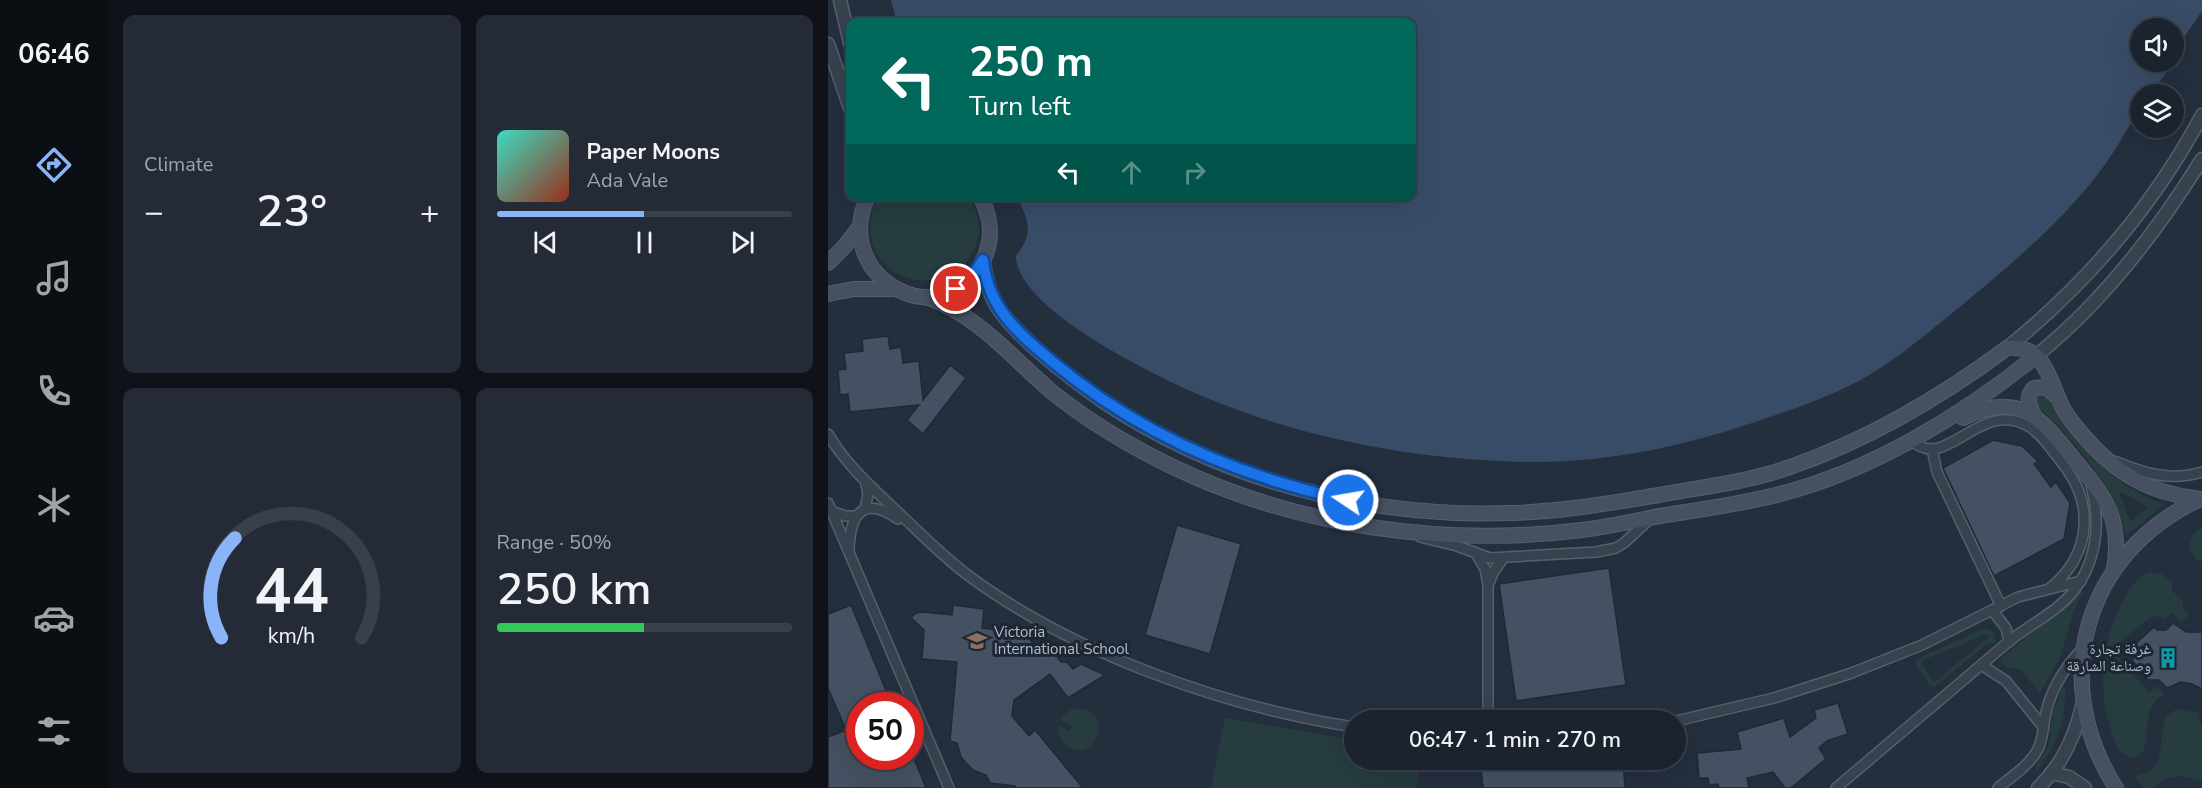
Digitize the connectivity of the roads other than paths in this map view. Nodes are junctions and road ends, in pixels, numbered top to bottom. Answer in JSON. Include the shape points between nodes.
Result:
{"nodes":[{"id":1,"x":840,"y":0,"type":"edge"},
{"id":2,"x":846,"y":26,"type":"edge"},
{"id":3,"x":828,"y":44,"type":"edge"},
{"id":4,"x":846,"y":96,"type":"edge"},
{"id":5,"x":2202,"y":115,"type":"edge"},
{"id":6,"x":2202,"y":159,"type":"edge"},
{"id":7,"x":865,"y":201,"type":"edge"},
{"id":8,"x":982,"y":201,"type":"edge"},
{"id":9,"x":858,"y":229,"type":"junction"},
{"id":10,"x":983,"y":260,"type":"junction"},
{"id":11,"x":828,"y":262,"type":"edge"},
{"id":12,"x":892,"y":290,"type":"junction"},
{"id":13,"x":828,"y":294,"type":"edge"},
{"id":14,"x":927,"y":297,"type":"junction"},
{"id":15,"x":2007,"y":348,"type":"junction"},
{"id":16,"x":2036,"y":356,"type":"junction"},
{"id":17,"x":2057,"y":397,"type":"junction"},
{"id":18,"x":1920,"y":406,"type":"junction"},
{"id":19,"x":2034,"y":416,"type":"junction"},
{"id":20,"x":1933,"y":427,"type":"junction"},
{"id":21,"x":828,"y":434,"type":"edge"},
{"id":22,"x":1911,"y":440,"type":"junction"},
{"id":23,"x":1932,"y":449,"type":"junction"},
{"id":24,"x":2101,"y":455,"type":"junction"},
{"id":25,"x":2202,"y":472,"type":"edge"},
{"id":26,"x":2086,"y":474,"type":"junction"},
{"id":27,"x":866,"y":484,"type":"junction"},
{"id":28,"x":2201,"y":499,"type":"edge"},
{"id":29,"x":830,"y":507,"type":"edge"},
{"id":30,"x":865,"y":509,"type":"junction"},
{"id":31,"x":855,"y":516,"type":"junction"},
{"id":32,"x":1652,"y":518,"type":"junction"},
{"id":33,"x":913,"y":527,"type":"junction"},
{"id":34,"x":1407,"y":532,"type":"junction"},
{"id":35,"x":849,"y":555,"type":"junction"},
{"id":36,"x":1477,"y":555,"type":"junction"},
{"id":37,"x":1503,"y":559,"type":"junction"},
{"id":38,"x":2113,"y":571,"type":"junction"},
{"id":39,"x":2081,"y":581,"type":"junction"},
{"id":40,"x":1488,"y":585,"type":"junction"},
{"id":41,"x":2048,"y":590,"type":"junction"},
{"id":42,"x":1997,"y":608,"type":"junction"},
{"id":43,"x":2009,"y":642,"type":"junction"},
{"id":44,"x":2083,"y":648,"type":"junction"},
{"id":45,"x":1983,"y":666,"type":"junction"},
{"id":46,"x":2083,"y":702,"type":"junction"},
{"id":47,"x":1488,"y":710,"type":"edge"},
{"id":48,"x":1686,"y":719,"type":"edge"},
{"id":49,"x":1344,"y":725,"type":"edge"},
{"id":50,"x":2044,"y":728,"type":"junction"},
{"id":51,"x":2051,"y":773,"type":"junction"},
{"id":52,"x":949,"y":788,"type":"edge"},
{"id":53,"x":1836,"y":788,"type":"edge"},
{"id":54,"x":1998,"y":788,"type":"edge"},
{"id":55,"x":2038,"y":788,"type":"edge"},
{"id":56,"x":2085,"y":788,"type":"edge"},
{"id":57,"x":2116,"y":788,"type":"edge"}],
"edges":[{"from":1,"to":2,"type":"street"},
{"from":3,"to":4,"type":"street"},
{"from":5,"to":15,"type":"street","via":[[2162,182],[2116,244],[2060,303]]},
{"from":6,"to":16,"type":"street","via":[[2161,222],[2117,278]]},
{"from":7,"to":9,"type":"main road"},
{"from":8,"to":10,"type":"main road","via":[[990,231]]},
{"from":9,"to":11,"type":"main road"},
{"from":9,"to":12,"type":"main road","via":[[865,261],[873,274]]},
{"from":10,"to":14,"type":"main road","via":[[964,284],[946,294]]},
{"from":10,"to":18,"type":"main road","via":[[990,292],[1004,316],[1065,372],[1122,413],[1183,447],[1248,473],[1317,494],[1379,506],[1443,513],[1512,513],[1581,507],[1690,489],[1788,468],[1855,440]]},
{"from":12,"to":13,"type":"main road","via":[[867,288]]},
{"from":12,"to":14,"type":"main road"},
{"from":14,"to":34,"type":"main road","via":[[979,325],[1054,393],[1109,432],[1172,467],[1240,494],[1310,514]]},
{"from":15,"to":16,"type":"main road","via":[[2019,348]]},
{"from":15,"to":18,"type":"main road"},
{"from":16,"to":17,"type":"main road"},
{"from":16,"to":20,"type":"main road"},
{"from":17,"to":19,"type":"main road","via":[[2046,387],[2034,388],[2028,400]]},
{"from":17,"to":24,"type":"main road","via":[[2069,418]]},
{"from":18,"to":20,"type":"main road"},
{"from":19,"to":20,"type":"main road","via":[[1996,406]]},
{"from":19,"to":26,"type":"main road","via":[[2052,431]]},
{"from":20,"to":22,"type":"main road"},
{"from":21,"to":27,"type":"street"},
{"from":22,"to":23,"type":"street"},
{"from":22,"to":32,"type":"main road","via":[[1783,494]]},
{"from":23,"to":41,"type":"street","via":[[1999,419],[2028,425],[2044,440],[2077,484],[2085,515],[2076,557]]},
{"from":23,"to":42,"type":"street","via":[[1937,472]]},
{"from":24,"to":25,"type":"street","via":[[2138,471],[2162,476]]},
{"from":24,"to":28,"type":"main road","via":[[2146,486]]},
{"from":26,"to":38,"type":"main road","via":[[2101,492],[2114,524]]},
{"from":26,"to":39,"type":"street","via":[[2095,500],[2097,528],[2092,555]]},
{"from":27,"to":30,"type":"street"},
{"from":27,"to":33,"type":"street"},
{"from":28,"to":38,"type":"main road","via":[[2151,528]]},
{"from":29,"to":31,"type":"street","via":[[846,516]]},
{"from":29,"to":35,"type":"street"},
{"from":30,"to":31,"type":"street"},
{"from":30,"to":33,"type":"street","via":[[885,511]]},
{"from":31,"to":35,"type":"street"},
{"from":32,"to":34,"type":"main road","via":[[1547,534],[1475,536]]},
{"from":32,"to":37,"type":"street","via":[[1624,543],[1606,551]]},
{"from":33,"to":49,"type":"street","via":[[965,572],[1007,601],[1112,656],[1225,697]]},
{"from":34,"to":36,"type":"street"},
{"from":35,"to":52,"type":"street"},
{"from":36,"to":37,"type":"street"},
{"from":36,"to":40,"type":"street"},
{"from":37,"to":40,"type":"street"},
{"from":38,"to":44,"type":"main road","via":[[2095,604]]},
{"from":39,"to":41,"type":"street"},
{"from":39,"to":43,"type":"street","via":[[2060,606]]},
{"from":40,"to":47,"type":"street"},
{"from":41,"to":42,"type":"street"},
{"from":42,"to":43,"type":"street"},
{"from":42,"to":48,"type":"street","via":[[1922,645],[1839,678]]},
{"from":43,"to":45,"type":"street"},
{"from":44,"to":46,"type":"main road"},
{"from":44,"to":50,"type":"street","via":[[2056,684]]},
{"from":45,"to":50,"type":"street","via":[[2007,681]]},
{"from":45,"to":53,"type":"street"},
{"from":46,"to":51,"type":"street","via":[[2071,740]]},
{"from":46,"to":57,"type":"main road","via":[[2094,747]]},
{"from":50,"to":54,"type":"street","via":[[2034,756]]},
{"from":51,"to":55,"type":"street"},
{"from":51,"to":56,"type":"street","via":[[2069,777]]}]}
